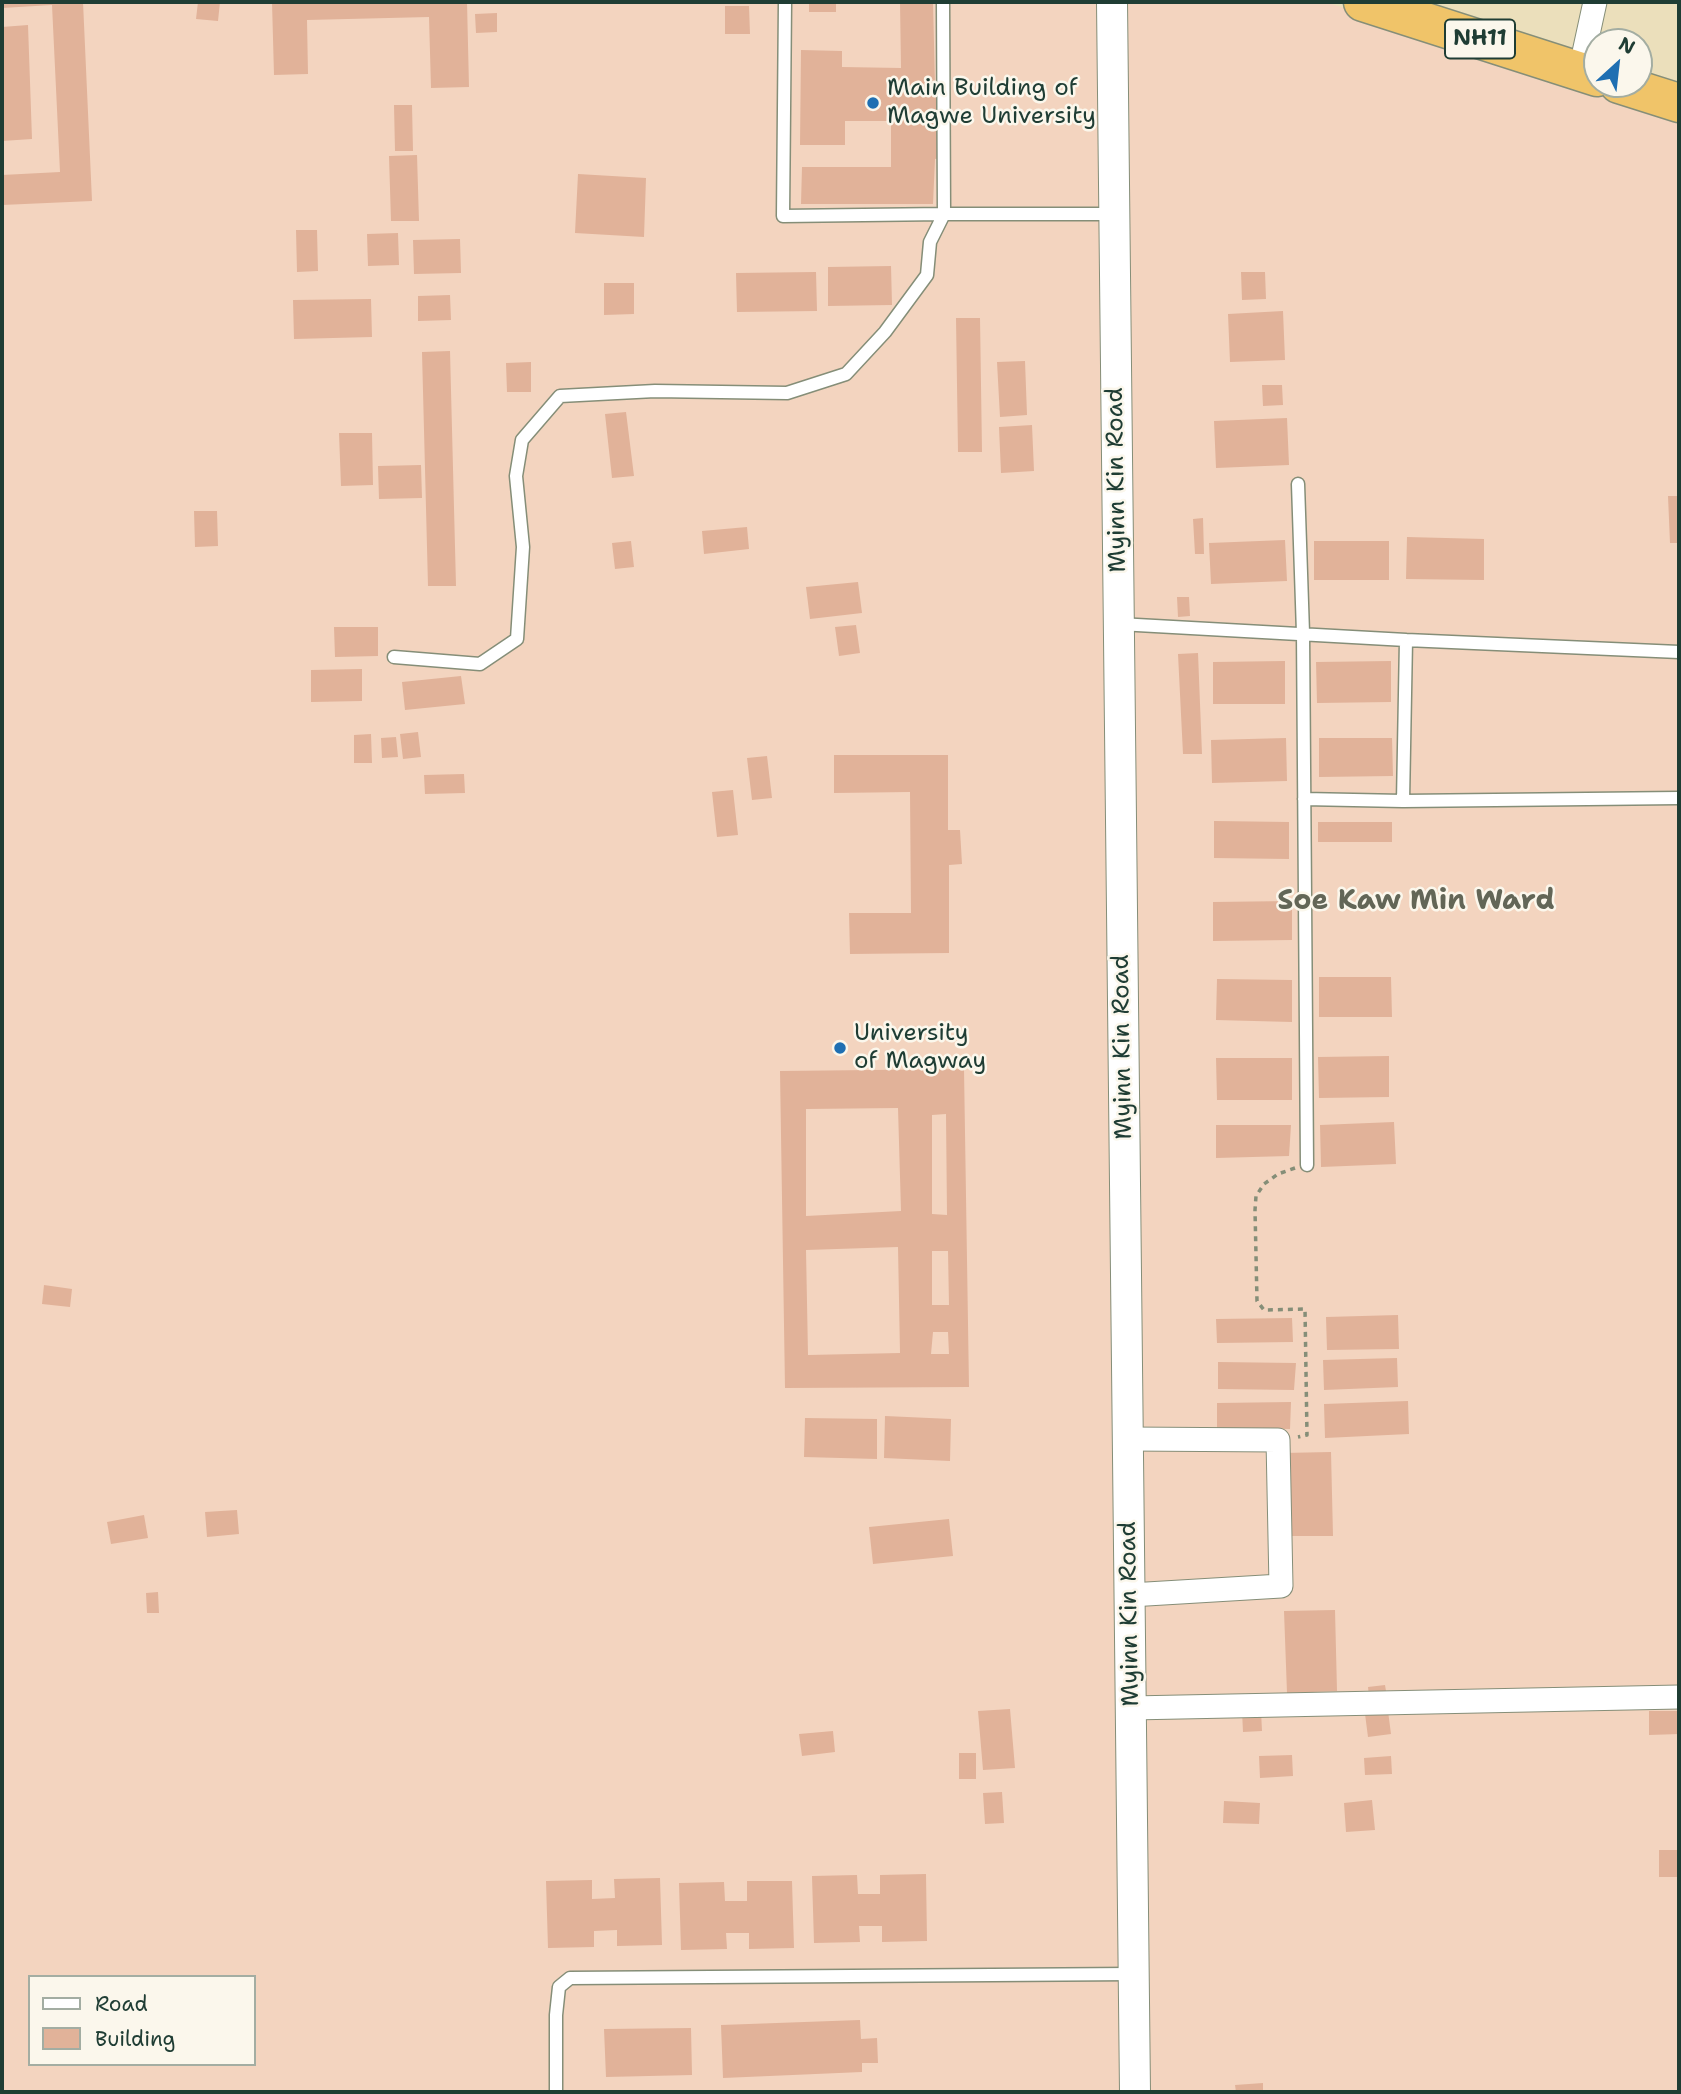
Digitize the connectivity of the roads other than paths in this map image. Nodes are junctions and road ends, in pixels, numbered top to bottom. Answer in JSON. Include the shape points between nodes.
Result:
{"nodes":[{"id":1,"x":785,"y":2,"type":"edge"},
{"id":2,"x":943,"y":2,"type":"edge"},
{"id":3,"x":1112,"y":2,"type":"edge"},
{"id":4,"x":1363,"y":2,"type":"edge"},
{"id":5,"x":1595,"y":2,"type":"edge"},
{"id":6,"x":1592,"y":28,"type":"edge"},
{"id":7,"x":1583,"y":72,"type":"edge"},
{"id":8,"x":1653,"y":95,"type":"edge"},
{"id":9,"x":1679,"y":103,"type":"edge"},
{"id":10,"x":944,"y":214,"type":"junction"},
{"id":11,"x":1114,"y":214,"type":"junction"},
{"id":12,"x":1298,"y":484,"type":"dead end"},
{"id":13,"x":1119,"y":624,"type":"junction"},
{"id":14,"x":1303,"y":634,"type":"junction"},
{"id":15,"x":1406,"y":640,"type":"junction"},
{"id":16,"x":1679,"y":652,"type":"edge"},
{"id":17,"x":394,"y":657,"type":"dead end"},
{"id":18,"x":1679,"y":798,"type":"edge"},
{"id":19,"x":1304,"y":799,"type":"junction"},
{"id":20,"x":1403,"y":801,"type":"junction"},
{"id":21,"x":1307,"y":1165,"type":"road end"},
{"id":22,"x":1128,"y":1439,"type":"junction"},
{"id":23,"x":1130,"y":1595,"type":"junction"},
{"id":24,"x":1679,"y":1697,"type":"edge"},
{"id":25,"x":1131,"y":1708,"type":"junction"},
{"id":26,"x":1134,"y":1974,"type":"junction"},
{"id":27,"x":556,"y":2092,"type":"edge"},
{"id":28,"x":1135,"y":2092,"type":"edge"}],
"edges":[{"from":1,"to":10,"type":"lane","via":[[783,216]]},
{"from":2,"to":10,"type":"lane"},
{"from":3,"to":11,"type":"street","name":"Myinn Kin Road"},
{"from":4,"to":7,"type":"highway","number":"NH11"},
{"from":5,"to":6,"type":"street"},
{"from":8,"to":9,"type":"highway"},
{"from":10,"to":11,"type":"lane"},
{"from":10,"to":17,"type":"lane","via":[[930,242],[927,275],[846,374],[787,393],[654,391],[560,396],[522,440],[516,476],[523,547],[517,639],[480,664]]},
{"from":11,"to":13,"type":"street","name":"Myinn Kin Road"},
{"from":12,"to":14,"type":"lane"},
{"from":13,"to":14,"type":"lane"},
{"from":13,"to":22,"type":"street","name":"Myinn Kin Road"},
{"from":14,"to":15,"type":"lane"},
{"from":14,"to":19,"type":"lane"},
{"from":15,"to":16,"type":"lane"},
{"from":15,"to":20,"type":"lane"},
{"from":18,"to":20,"type":"lane"},
{"from":19,"to":20,"type":"lane"},
{"from":19,"to":21,"type":"lane"},
{"from":22,"to":23,"type":"street","name":"Myinn Kin Road"},
{"from":22,"to":23,"type":"street","via":[[1278,1440],[1281,1586]]},
{"from":23,"to":25,"type":"street","name":"Myinn Kin Road"},
{"from":24,"to":25,"type":"street"},
{"from":25,"to":26,"type":"street","name":"Myinn Kin Road"},
{"from":26,"to":27,"type":"lane","via":[[569,1978],[559,1987]]},
{"from":26,"to":28,"type":"street","name":"Myinn Kin Road"}]}
